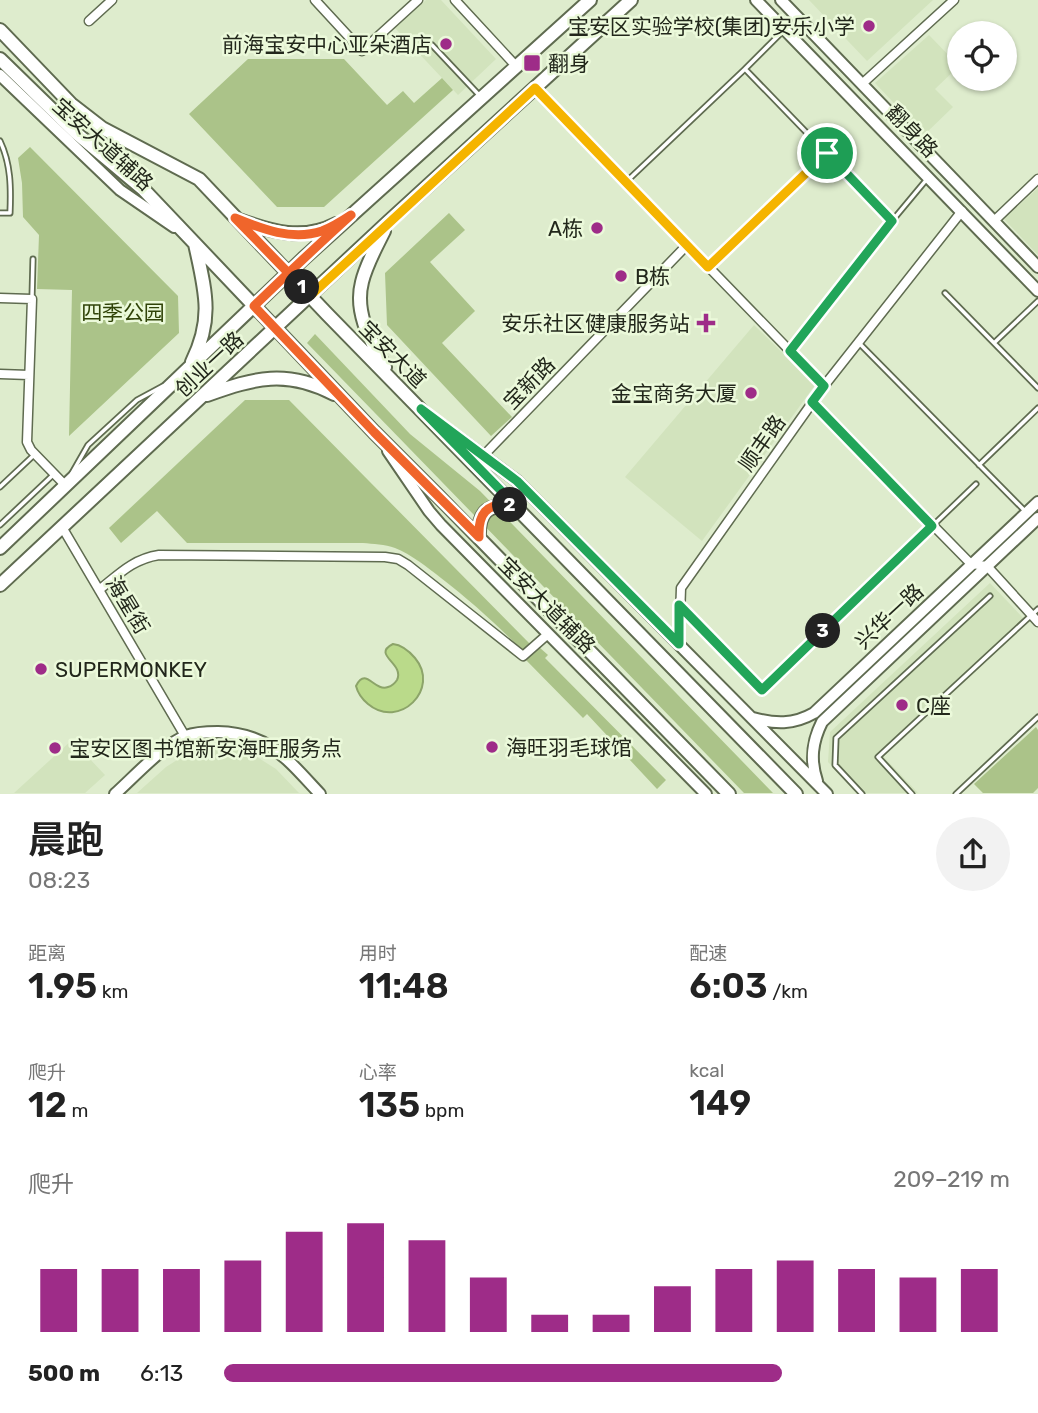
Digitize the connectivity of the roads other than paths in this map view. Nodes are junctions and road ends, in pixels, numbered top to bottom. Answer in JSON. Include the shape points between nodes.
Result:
{"nodes":[{"id":1,"x":112,"y":0,"type":"edge"},
{"id":2,"x":315,"y":0,"type":"edge"},
{"id":3,"x":418,"y":0,"type":"edge"},
{"id":4,"x":455,"y":0,"type":"edge"},
{"id":5,"x":590,"y":0,"type":"edge"},
{"id":6,"x":631,"y":0,"type":"edge"},
{"id":7,"x":756,"y":0,"type":"edge"},
{"id":8,"x":781,"y":0,"type":"edge"},
{"id":9,"x":954,"y":0,"type":"edge"},
{"id":10,"x":89,"y":21,"type":"dead end"},
{"id":11,"x":785,"y":29,"type":"junction"},
{"id":12,"x":0,"y":30,"type":"edge"},
{"id":13,"x":432,"y":45,"type":"dead end"},
{"id":14,"x":0,"y":59,"type":"edge"},
{"id":15,"x":516,"y":66,"type":"junction"},
{"id":16,"x":744,"y":69,"type":"junction"},
{"id":17,"x":0,"y":75,"type":"edge"},
{"id":18,"x":863,"y":83,"type":"junction"},
{"id":19,"x":535,"y":88,"type":"junction"},
{"id":20,"x":481,"y":98,"type":"junction"},
{"id":21,"x":0,"y":141,"type":"edge"},
{"id":22,"x":827,"y":153,"type":"junction"},
{"id":23,"x":929,"y":177,"type":"junction"},
{"id":24,"x":1038,"y":179,"type":"edge"},
{"id":25,"x":626,"y":182,"type":"junction"},
{"id":26,"x":962,"y":211,"type":"junction"},
{"id":27,"x":0,"y":213,"type":"edge"},
{"id":28,"x":351,"y":215,"type":"junction"},
{"id":29,"x":235,"y":218,"type":"junction"},
{"id":30,"x":892,"y":221,"type":"junction"},
{"id":31,"x":994,"y":221,"type":"junction"},
{"id":32,"x":387,"y":223,"type":"junction"},
{"id":33,"x":191,"y":240,"type":"junction"},
{"id":34,"x":687,"y":245,"type":"junction"},
{"id":35,"x":33,"y":259,"type":"dead end"},
{"id":36,"x":708,"y":267,"type":"junction"},
{"id":37,"x":1038,"y":267,"type":"edge"},
{"id":38,"x":288,"y":273,"type":"junction"},
{"id":39,"x":1038,"y":291,"type":"edge"},
{"id":40,"x":945,"y":293,"type":"dead end"},
{"id":41,"x":310,"y":296,"type":"junction"},
{"id":42,"x":0,"y":298,"type":"edge"},
{"id":43,"x":32,"y":299,"type":"junction"},
{"id":44,"x":1038,"y":301,"type":"edge"},
{"id":45,"x":254,"y":306,"type":"junction"},
{"id":46,"x":275,"y":329,"type":"junction"},
{"id":47,"x":858,"y":341,"type":"junction"},
{"id":48,"x":994,"y":343,"type":"junction"},
{"id":49,"x":790,"y":351,"type":"junction"},
{"id":50,"x":189,"y":368,"type":"junction"},
{"id":51,"x":0,"y":374,"type":"edge"},
{"id":52,"x":29,"y":375,"type":"junction"},
{"id":53,"x":394,"y":382,"type":"junction"},
{"id":54,"x":824,"y":386,"type":"junction"},
{"id":55,"x":1038,"y":388,"type":"edge"},
{"id":56,"x":200,"y":398,"type":"junction"},
{"id":57,"x":342,"y":398,"type":"junction"},
{"id":58,"x":812,"y":402,"type":"junction"},
{"id":59,"x":1038,"y":408,"type":"edge"},
{"id":60,"x":421,"y":409,"type":"junction"},
{"id":61,"x":374,"y":432,"type":"junction"},
{"id":62,"x":34,"y":454,"type":"junction"},
{"id":63,"x":484,"y":455,"type":"junction"},
{"id":64,"x":979,"y":466,"type":"junction"},
{"id":65,"x":54,"y":474,"type":"junction"},
{"id":66,"x":976,"y":484,"type":"dead end"},
{"id":67,"x":66,"y":486,"type":"junction"},
{"id":68,"x":0,"y":487,"type":"edge"},
{"id":69,"x":1038,"y":502,"type":"edge"},
{"id":70,"x":515,"y":505,"type":"junction"},
{"id":71,"x":1026,"y":513,"type":"junction"},
{"id":72,"x":1038,"y":518,"type":"edge"},
{"id":73,"x":0,"y":525,"type":"edge"},
{"id":74,"x":932,"y":526,"type":"junction"},
{"id":75,"x":62,"y":527,"type":"junction"},
{"id":76,"x":479,"y":537,"type":"junction"},
{"id":77,"x":0,"y":548,"type":"edge"},
{"id":78,"x":971,"y":564,"type":"junction"},
{"id":79,"x":987,"y":566,"type":"junction"},
{"id":80,"x":0,"y":585,"type":"edge"},
{"id":81,"x":99,"y":590,"type":"junction"},
{"id":82,"x":990,"y":596,"type":"dead end"},
{"id":83,"x":679,"y":605,"type":"junction"},
{"id":84,"x":1036,"y":615,"type":"edge"},
{"id":85,"x":548,"y":634,"type":"junction"},
{"id":86,"x":679,"y":644,"type":"junction"},
{"id":87,"x":1038,"y":717,"type":"edge"},
{"id":88,"x":752,"y":718,"type":"junction"},
{"id":89,"x":185,"y":736,"type":"junction"},
{"id":90,"x":687,"y":773,"type":"junction"},
{"id":91,"x":818,"y":784,"type":"junction"},
{"id":92,"x":115,"y":793,"type":"edge"},
{"id":93,"x":320,"y":793,"type":"edge"},
{"id":94,"x":691,"y":793,"type":"edge"},
{"id":95,"x":706,"y":793,"type":"edge"},
{"id":96,"x":729,"y":793,"type":"edge"},
{"id":97,"x":796,"y":793,"type":"edge"},
{"id":98,"x":827,"y":793,"type":"edge"},
{"id":99,"x":862,"y":793,"type":"edge"},
{"id":100,"x":912,"y":793,"type":"edge"},
{"id":101,"x":956,"y":793,"type":"edge"}],
"edges":[{"from":1,"to":10,"type":"street"},
{"from":2,"to":3,"type":"street","via":[[362,51]]},
{"from":4,"to":15,"type":"street"},
{"from":5,"to":15,"type":"main road","name":"创业一路"},
{"from":6,"to":19,"type":"main road","name":"创业一路"},
{"from":7,"to":11,"type":"main road","name":"翻身路"},
{"from":8,"to":18,"type":"main road","name":"翻身路"},
{"from":9,"to":18,"type":"street"},
{"from":11,"to":16,"type":"lane"},
{"from":11,"to":23,"type":"main road","name":"翻身路"},
{"from":12,"to":29,"type":"main road","name":"宝安大道","via":[[81,112],[102,128],[199,179]]},
{"from":13,"to":20,"type":"lane"},
{"from":14,"to":33,"type":"main road","via":[[76,133],[144,190]]},
{"from":15,"to":20,"type":"main road","name":"创业一路"},
{"from":16,"to":22,"type":"lane"},
{"from":16,"to":25,"type":"lane"},
{"from":17,"to":33,"type":"main road","name":"宝安大道辅路","via":[[120,191]]},
{"from":18,"to":31,"type":"main road","name":"翻身路"},
{"from":19,"to":25,"type":"street"},
{"from":19,"to":32,"type":"main road","name":"创业一路"},
{"from":20,"to":28,"type":"main road","name":"创业一路"},
{"from":21,"to":27,"type":"lane","via":[[11,191],[10,213]]},
{"from":22,"to":30,"type":"lane"},
{"from":22,"to":36,"type":"lane"},
{"from":23,"to":26,"type":"main road","name":"翻身路"},
{"from":23,"to":30,"type":"lane"},
{"from":24,"to":31,"type":"street"},
{"from":25,"to":34,"type":"street"},
{"from":26,"to":39,"type":"main road","name":"翻身路"},
{"from":26,"to":47,"type":"street","name":"顺丰路"},
{"from":28,"to":29,"type":"main road","via":[[307,234],[263,229]]},
{"from":28,"to":38,"type":"main road","name":"创业一路"},
{"from":29,"to":38,"type":"main road","name":"宝安大道"},
{"from":30,"to":49,"type":"lane"},
{"from":31,"to":37,"type":"main road","name":"翻身路"},
{"from":32,"to":41,"type":"main road","name":"创业一路"},
{"from":32,"to":53,"type":"main road","via":[[362,283],[360,300],[368,333]]},
{"from":33,"to":45,"type":"main road"},
{"from":33,"to":50,"type":"main road","via":[[204,284],[206,311],[204,330]]},
{"from":34,"to":36,"type":"street"},
{"from":34,"to":63,"type":"street","name":"宝新路"},
{"from":35,"to":43,"type":"lane"},
{"from":36,"to":49,"type":"street"},
{"from":38,"to":41,"type":"main road","name":"宝安大道"},
{"from":38,"to":45,"type":"main road","name":"创业一路"},
{"from":40,"to":48,"type":"lane"},
{"from":41,"to":46,"type":"main road","name":"创业一路"},
{"from":41,"to":53,"type":"main road","name":"宝安大道"},
{"from":42,"to":43,"type":"street"},
{"from":43,"to":52,"type":"street"},
{"from":44,"to":48,"type":"lane"},
{"from":45,"to":46,"type":"main road"},
{"from":45,"to":50,"type":"main road","name":"创业一路"},
{"from":46,"to":56,"type":"main road","name":"创业一路"},
{"from":46,"to":57,"type":"main road"},
{"from":47,"to":54,"type":"street","name":"顺丰路"},
{"from":47,"to":64,"type":"lane"},
{"from":48,"to":55,"type":"lane"},
{"from":49,"to":54,"type":"street"},
{"from":50,"to":67,"type":"main road","name":"创业一路"},
{"from":51,"to":52,"type":"street"},
{"from":52,"to":62,"type":"street","via":[[27,442]]},
{"from":53,"to":60,"type":"main road","name":"宝安大道"},
{"from":54,"to":58,"type":"street","name":"顺丰路"},
{"from":56,"to":57,"type":"main road","via":[[274,378],[304,382]]},
{"from":56,"to":75,"type":"main road","name":"创业一路"},
{"from":57,"to":61,"type":"main road"},
{"from":58,"to":74,"type":"street"},
{"from":58,"to":83,"type":"street","name":"顺丰路","via":[[681,588]]},
{"from":59,"to":64,"type":"lane"},
{"from":60,"to":63,"type":"main road"},
{"from":60,"to":70,"type":"main road","name":"宝安大道"},
{"from":61,"to":76,"type":"main road"},
{"from":61,"to":85,"type":"main road","name":"宝安大道辅路","via":[[429,511]]},
{"from":62,"to":65,"type":"street"},
{"from":62,"to":68,"type":"lane"},
{"from":63,"to":86,"type":"main road","via":[[517,481]]},
{"from":64,"to":71,"type":"lane"},
{"from":65,"to":67,"type":"street"},
{"from":65,"to":73,"type":"lane"},
{"from":66,"to":74,"type":"lane"},
{"from":67,"to":77,"type":"main road","name":"创业一路"},
{"from":69,"to":71,"type":"main road","name":"兴华一路"},
{"from":70,"to":76,"type":"main road","via":[[500,504],[482,514]]},
{"from":70,"to":97,"type":"main road","name":"宝安大道"},
{"from":71,"to":78,"type":"main road","name":"兴华一路"},
{"from":72,"to":79,"type":"main road","name":"兴华一路"},
{"from":74,"to":78,"type":"street"},
{"from":74,"to":83,"type":"lane","via":[[762,690]]},
{"from":75,"to":80,"type":"main road","name":"创业一路"},
{"from":75,"to":81,"type":"street","name":"海星街"},
{"from":76,"to":96,"type":"main road"},
{"from":78,"to":79,"type":"street"},
{"from":78,"to":88,"type":"main road","name":"兴华一路","via":[[814,713],[790,723]]},
{"from":79,"to":84,"type":"street"},
{"from":79,"to":91,"type":"main road","name":"兴华一路","via":[[822,722],[812,759]]},
{"from":81,"to":85,"type":"street","via":[[133,563],[159,555],[385,557],[408,565],[523,656]]},
{"from":81,"to":89,"type":"street","name":"海星街"},
{"from":82,"to":99,"type":"lane","via":[[836,738],[835,765]]},
{"from":83,"to":86,"type":"street","name":"顺丰路"},
{"from":84,"to":100,"type":"lane","via":[[878,757]]},
{"from":85,"to":90,"type":"main road","name":"宝安大道辅路"},
{"from":86,"to":88,"type":"main road"},
{"from":87,"to":101,"type":"lane"},
{"from":88,"to":91,"type":"main road"},
{"from":89,"to":92,"type":"main road"},
{"from":89,"to":93,"type":"main road","via":[[227,732],[257,739],[274,747]]},
{"from":90,"to":94,"type":"main road"},
{"from":90,"to":95,"type":"main road","name":"宝安大道辅路"},
{"from":91,"to":98,"type":"main road"}]}
